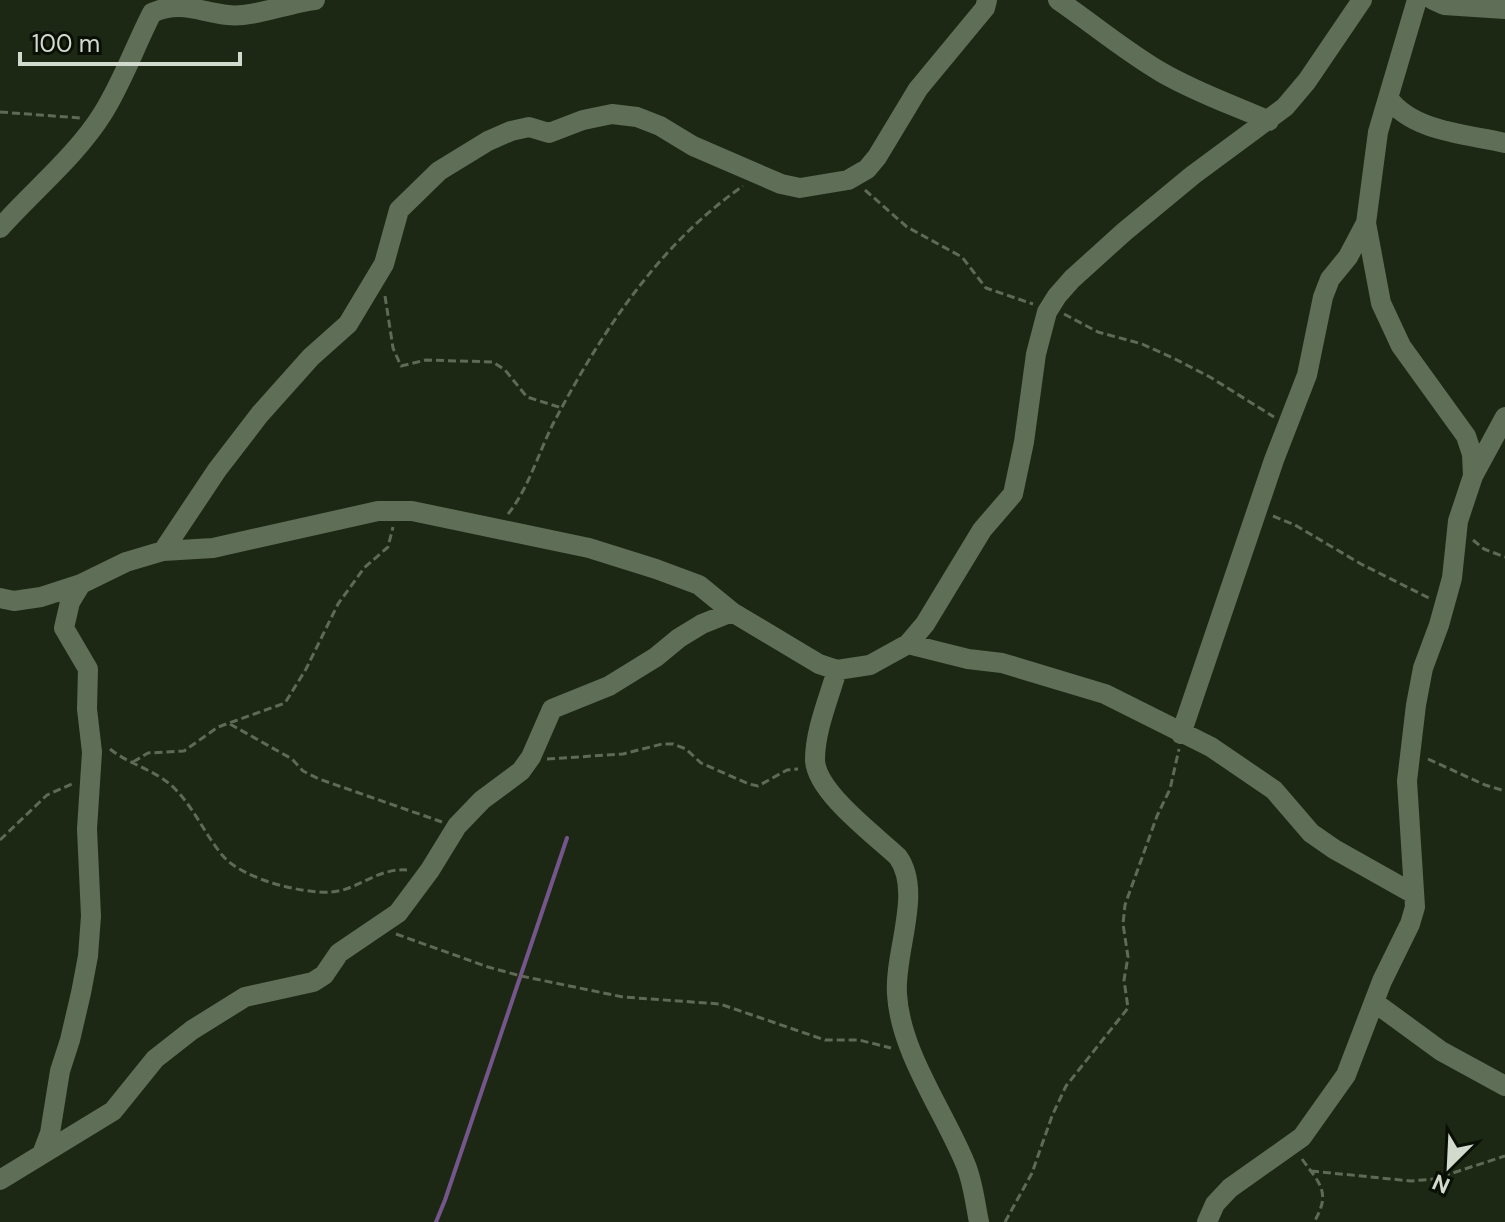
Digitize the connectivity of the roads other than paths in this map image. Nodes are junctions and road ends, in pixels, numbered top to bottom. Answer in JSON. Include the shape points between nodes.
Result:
{"nodes":[{"id":1,"x":315,"y":0,"type":"edge"},
{"id":2,"x":987,"y":0,"type":"edge"},
{"id":3,"x":1058,"y":0,"type":"edge"},
{"id":4,"x":1362,"y":0,"type":"edge"},
{"id":5,"x":1417,"y":0,"type":"edge"},
{"id":6,"x":1433,"y":0,"type":"edge"},
{"id":7,"x":1505,"y":9,"type":"edge"},
{"id":8,"x":1389,"y":99,"type":"junction"},
{"id":9,"x":1269,"y":121,"type":"junction"},
{"id":10,"x":1505,"y":143,"type":"edge"},
{"id":11,"x":1366,"y":223,"type":"junction"},
{"id":12,"x":0,"y":228,"type":"edge"},
{"id":13,"x":1505,"y":417,"type":"edge"},
{"id":14,"x":1473,"y":476,"type":"junction"},
{"id":15,"x":163,"y":551,"type":"junction"},
{"id":16,"x":81,"y":584,"type":"junction"},
{"id":17,"x":0,"y":598,"type":"edge"},
{"id":18,"x":732,"y":612,"type":"junction"},
{"id":19,"x":908,"y":644,"type":"junction"},
{"id":20,"x":837,"y":670,"type":"junction"},
{"id":21,"x":1181,"y":734,"type":"junction"},
{"id":22,"x":1414,"y":894,"type":"junction"},
{"id":23,"x":1374,"y":1002,"type":"junction"},
{"id":24,"x":1505,"y":1086,"type":"edge"},
{"id":25,"x":42,"y":1154,"type":"junction"},
{"id":26,"x":0,"y":1180,"type":"edge"},
{"id":27,"x":979,"y":1222,"type":"edge"},
{"id":28,"x":1207,"y":1222,"type":"edge"}],
"edges":[{"from":1,"to":12,"type":"street","via":[[230,16],[187,1],[160,5],[104,113]]},
{"from":2,"to":15,"type":"street","via":[[918,89],[877,157],[848,180],[800,188],[758,176],[637,117],[612,114],[549,133],[529,127],[511,131],[439,171],[399,210],[384,264],[348,324],[260,414]]},
{"from":3,"to":9,"type":"street","via":[[1159,71]]},
{"from":4,"to":9,"type":"street","via":[[1307,81]]},
{"from":5,"to":8,"type":"street"},
{"from":6,"to":7,"type":"street"},
{"from":8,"to":10,"type":"street","via":[[1414,121]]},
{"from":8,"to":11,"type":"street","via":[[1378,132]]},
{"from":9,"to":19,"type":"street","via":[[1124,232],[1072,279],[1049,309],[1036,354],[1013,494],[982,530]]},
{"from":11,"to":14,"type":"street","via":[[1381,303],[1401,346],[1466,436]]},
{"from":11,"to":21,"type":"street","via":[[1323,297],[1307,375]]},
{"from":13,"to":14,"type":"street"},
{"from":14,"to":22,"type":"street","via":[[1458,521],[1452,578],[1423,668],[1411,748],[1407,781]]},
{"from":15,"to":16,"type":"street"},
{"from":15,"to":18,"type":"street","via":[[213,548],[378,511],[412,511],[589,548],[656,569],[699,585]]},
{"from":16,"to":17,"type":"street","via":[[41,597]]},
{"from":16,"to":25,"type":"street","via":[[64,628],[88,669],[91,916],[88,956]]},
{"from":18,"to":20,"type":"street"},
{"from":18,"to":25,"type":"street","via":[[691,631],[609,686],[552,709],[521,771],[457,826],[398,913],[339,953],[313,982],[245,997],[192,1030],[155,1059],[113,1111]]},
{"from":19,"to":20,"type":"street","via":[[870,665]]},
{"from":19,"to":21,"type":"street","via":[[1002,663],[1105,694]]},
{"from":20,"to":27,"type":"street","via":[[821,724],[817,769],[850,812],[898,857],[908,876],[897,965],[901,1020],[967,1167]]},
{"from":21,"to":22,"type":"street","via":[[1211,747],[1274,790],[1311,833],[1334,849]]},
{"from":22,"to":23,"type":"street","via":[[1410,924]]},
{"from":23,"to":24,"type":"street","via":[[1441,1051]]},
{"from":23,"to":28,"type":"street","via":[[1346,1075],[1302,1137],[1230,1188]]},
{"from":25,"to":26,"type":"street"}]}
